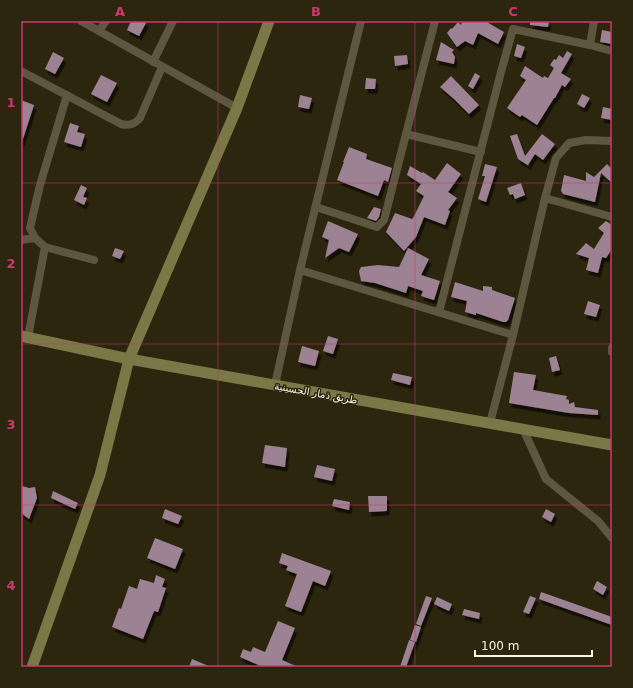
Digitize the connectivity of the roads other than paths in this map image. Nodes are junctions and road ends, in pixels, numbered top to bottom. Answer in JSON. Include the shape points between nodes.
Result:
{"nodes":[{"id":1,"x":80,"y":21,"type":"edge"},
{"id":2,"x":106,"y":21,"type":"edge"},
{"id":3,"x":173,"y":21,"type":"edge"},
{"id":4,"x":269,"y":21,"type":"edge"},
{"id":5,"x":361,"y":21,"type":"edge"},
{"id":6,"x":436,"y":21,"type":"edge"},
{"id":7,"x":594,"y":21,"type":"edge"},
{"id":8,"x":99,"y":31,"type":"junction"},
{"id":9,"x":590,"y":45,"type":"junction"},
{"id":10,"x":612,"y":51,"type":"edge"},
{"id":11,"x":154,"y":62,"type":"junction"},
{"id":12,"x":162,"y":67,"type":"junction"},
{"id":13,"x":21,"y":71,"type":"edge"},
{"id":14,"x":67,"y":95,"type":"junction"},
{"id":15,"x":237,"y":108,"type":"junction"},
{"id":16,"x":406,"y":134,"type":"junction"},
{"id":17,"x":612,"y":140,"type":"edge"},
{"id":18,"x":481,"y":152,"type":"junction"},
{"id":19,"x":545,"y":198,"type":"junction"},
{"id":20,"x":316,"y":207,"type":"junction"},
{"id":21,"x":612,"y":217,"type":"edge"},
{"id":22,"x":35,"y":238,"type":"junction"},
{"id":23,"x":21,"y":240,"type":"edge"},
{"id":24,"x":45,"y":246,"type":"junction"},
{"id":25,"x":94,"y":260,"type":"dead end"},
{"id":26,"x":300,"y":270,"type":"junction"},
{"id":27,"x":440,"y":312,"type":"junction"},
{"id":28,"x":513,"y":335,"type":"junction"},
{"id":29,"x":24,"y":336,"type":"edge"},
{"id":30,"x":612,"y":348,"type":"edge"},
{"id":31,"x":612,"y":352,"type":"edge"},
{"id":32,"x":129,"y":359,"type":"junction"},
{"id":33,"x":275,"y":385,"type":"junction"},
{"id":34,"x":490,"y":423,"type":"junction"},
{"id":35,"x":523,"y":429,"type":"junction"},
{"id":36,"x":612,"y":445,"type":"edge"},
{"id":37,"x":612,"y":538,"type":"edge"},
{"id":38,"x":32,"y":667,"type":"edge"}],
"edges":[{"from":1,"to":8,"type":"street"},
{"from":2,"to":8,"type":"street"},
{"from":3,"to":11,"type":"street"},
{"from":4,"to":15,"type":"street"},
{"from":5,"to":20,"type":"street"},
{"from":6,"to":16,"type":"street"},
{"from":7,"to":9,"type":"street"},
{"from":8,"to":11,"type":"street"},
{"from":9,"to":10,"type":"street"},
{"from":9,"to":18,"type":"street","via":[[513,29]]},
{"from":11,"to":12,"type":"street"},
{"from":12,"to":14,"type":"street","via":[[140,118],[131,124],[121,124]]},
{"from":12,"to":15,"type":"street"},
{"from":13,"to":14,"type":"street"},
{"from":14,"to":22,"type":"street","via":[[31,220],[31,232]]},
{"from":15,"to":32,"type":"street"},
{"from":16,"to":18,"type":"street"},
{"from":16,"to":20,"type":"street","via":[[384,220],[377,227]]},
{"from":17,"to":19,"type":"street","via":[[569,143],[556,158]]},
{"from":18,"to":27,"type":"street"},
{"from":19,"to":21,"type":"street"},
{"from":19,"to":28,"type":"street"},
{"from":20,"to":26,"type":"street"},
{"from":22,"to":23,"type":"street"},
{"from":22,"to":24,"type":"street"},
{"from":24,"to":25,"type":"street"},
{"from":24,"to":29,"type":"street"},
{"from":26,"to":27,"type":"street"},
{"from":26,"to":33,"type":"street"},
{"from":27,"to":28,"type":"street"},
{"from":28,"to":34,"type":"street"},
{"from":29,"to":32,"type":"street","name":"طريق ذمار الحسينية"},
{"from":30,"to":31,"type":"street"},
{"from":32,"to":33,"type":"street","name":"طريق ذمار الحسينية"},
{"from":32,"to":38,"type":"street","via":[[100,474]]},
{"from":33,"to":34,"type":"street","name":"طريق ذمار الحسينية"},
{"from":34,"to":35,"type":"street","name":"طريق ذمار الحسينية"},
{"from":35,"to":36,"type":"street","name":"طريق ذمار الحسينية"},
{"from":35,"to":37,"type":"street","via":[[546,480],[598,521]]}]}
